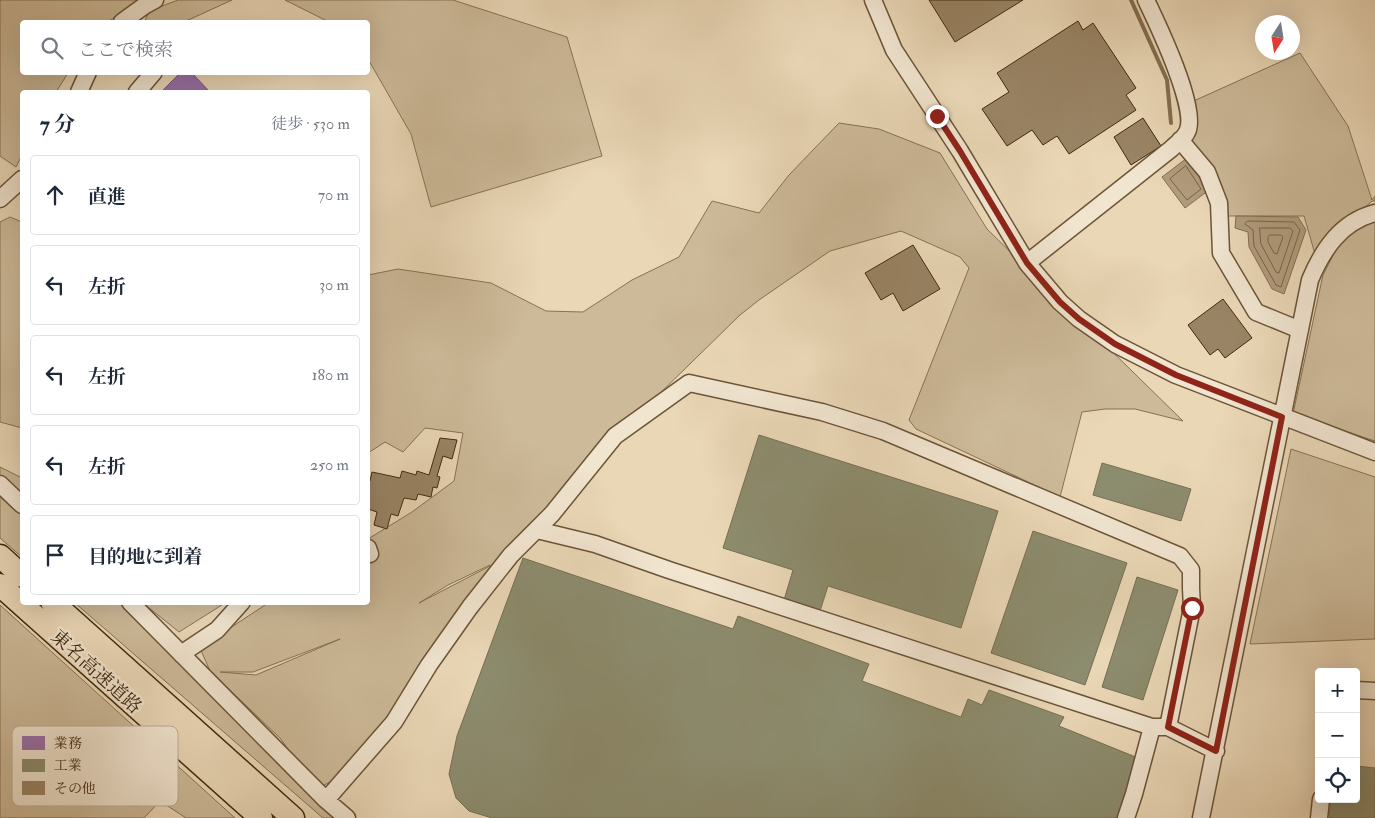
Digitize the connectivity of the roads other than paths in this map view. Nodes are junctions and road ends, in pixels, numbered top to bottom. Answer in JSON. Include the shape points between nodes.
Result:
{"nodes":[{"id":1,"x":873,"y":0,"type":"edge"},
{"id":2,"x":1146,"y":0,"type":"edge"},
{"id":3,"x":147,"y":2,"type":"edge"},
{"id":4,"x":126,"y":20,"type":"edge"},
{"id":5,"x":86,"y":75,"type":"edge"},
{"id":6,"x":151,"y":75,"type":"edge"},
{"id":7,"x":79,"y":90,"type":"edge"},
{"id":8,"x":139,"y":90,"type":"edge"},
{"id":9,"x":1180,"y":140,"type":"junction"},
{"id":10,"x":20,"y":181,"type":"edge"},
{"id":11,"x":0,"y":199,"type":"edge"},
{"id":12,"x":1375,"y":213,"type":"edge"},
{"id":13,"x":1027,"y":263,"type":"junction"},
{"id":14,"x":1300,"y":330,"type":"junction"},
{"id":15,"x":1282,"y":417,"type":"junction"},
{"id":16,"x":1375,"y":452,"type":"edge"},
{"id":17,"x":0,"y":484,"type":"edge"},
{"id":18,"x":20,"y":503,"type":"edge"},
{"id":19,"x":536,"y":530,"type":"junction"},
{"id":20,"x":0,"y":556,"type":"edge"},
{"id":21,"x":20,"y":574,"type":"edge"},
{"id":22,"x":0,"y":585,"type":"edge"},
{"id":23,"x":20,"y":603,"type":"edge"},
{"id":24,"x":22,"y":605,"type":"edge"},
{"id":25,"x":55,"y":605,"type":"edge"},
{"id":26,"x":133,"y":605,"type":"edge"},
{"id":27,"x":239,"y":605,"type":"edge"},
{"id":28,"x":181,"y":654,"type":"junction"},
{"id":29,"x":1360,"y":690,"type":"edge"},
{"id":30,"x":1375,"y":691,"type":"edge"},
{"id":31,"x":158,"y":726,"type":"edge"},
{"id":32,"x":1160,"y":727,"type":"junction"},
{"id":33,"x":178,"y":744,"type":"edge"},
{"id":34,"x":1216,"y":751,"type":"junction"},
{"id":35,"x":326,"y":800,"type":"junction"},
{"id":36,"x":1321,"y":803,"type":"edge"},
{"id":37,"x":261,"y":818,"type":"edge"},
{"id":38,"x":293,"y":818,"type":"edge"},
{"id":39,"x":347,"y":818,"type":"edge"},
{"id":40,"x":1126,"y":818,"type":"edge"},
{"id":41,"x":1201,"y":818,"type":"edge"},
{"id":42,"x":1319,"y":818,"type":"edge"}],
"edges":[{"from":1,"to":13,"type":"street","via":[[894,50]]},
{"from":2,"to":9,"type":"street","via":[[1171,54],[1190,113],[1188,132]]},
{"from":3,"to":4,"type":"street"},
{"from":5,"to":7,"type":"street"},
{"from":6,"to":8,"type":"street"},
{"from":9,"to":13,"type":"street"},
{"from":9,"to":14,"type":"street","via":[[1207,172],[1219,203],[1221,253],[1256,312]]},
{"from":10,"to":11,"type":"street"},
{"from":12,"to":14,"type":"street","via":[[1364,215],[1344,228],[1329,243],[1310,280]]},
{"from":13,"to":15,"type":"street","via":[[1060,302],[1115,344],[1176,375]]},
{"from":14,"to":15,"type":"street"},
{"from":15,"to":16,"type":"street"},
{"from":15,"to":34,"type":"street"},
{"from":17,"to":18,"type":"street"},
{"from":19,"to":32,"type":"street","via":[[595,544]]},
{"from":19,"to":32,"type":"street","via":[[615,436],[689,383],[822,412],[874,428],[1180,556],[1192,570],[1192,608]]},
{"from":19,"to":35,"type":"street","via":[[511,555],[470,607],[429,664],[394,722]]},
{"from":20,"to":21,"type":"highway"},
{"from":22,"to":23,"type":"highway","name":"東名高速道路"},
{"from":24,"to":31,"type":"highway","name":"東名高速道路"},
{"from":25,"to":38,"type":"highway","name":"東名高速道路"},
{"from":26,"to":28,"type":"street"},
{"from":27,"to":28,"type":"street","via":[[217,630]]},
{"from":28,"to":35,"type":"street"},
{"from":29,"to":30,"type":"street"},
{"from":32,"to":34,"type":"street"},
{"from":32,"to":40,"type":"street"},
{"from":33,"to":37,"type":"highway","name":"東名高速道路"},
{"from":34,"to":41,"type":"street"},
{"from":35,"to":39,"type":"street"},
{"from":36,"to":42,"type":"street"}]}
